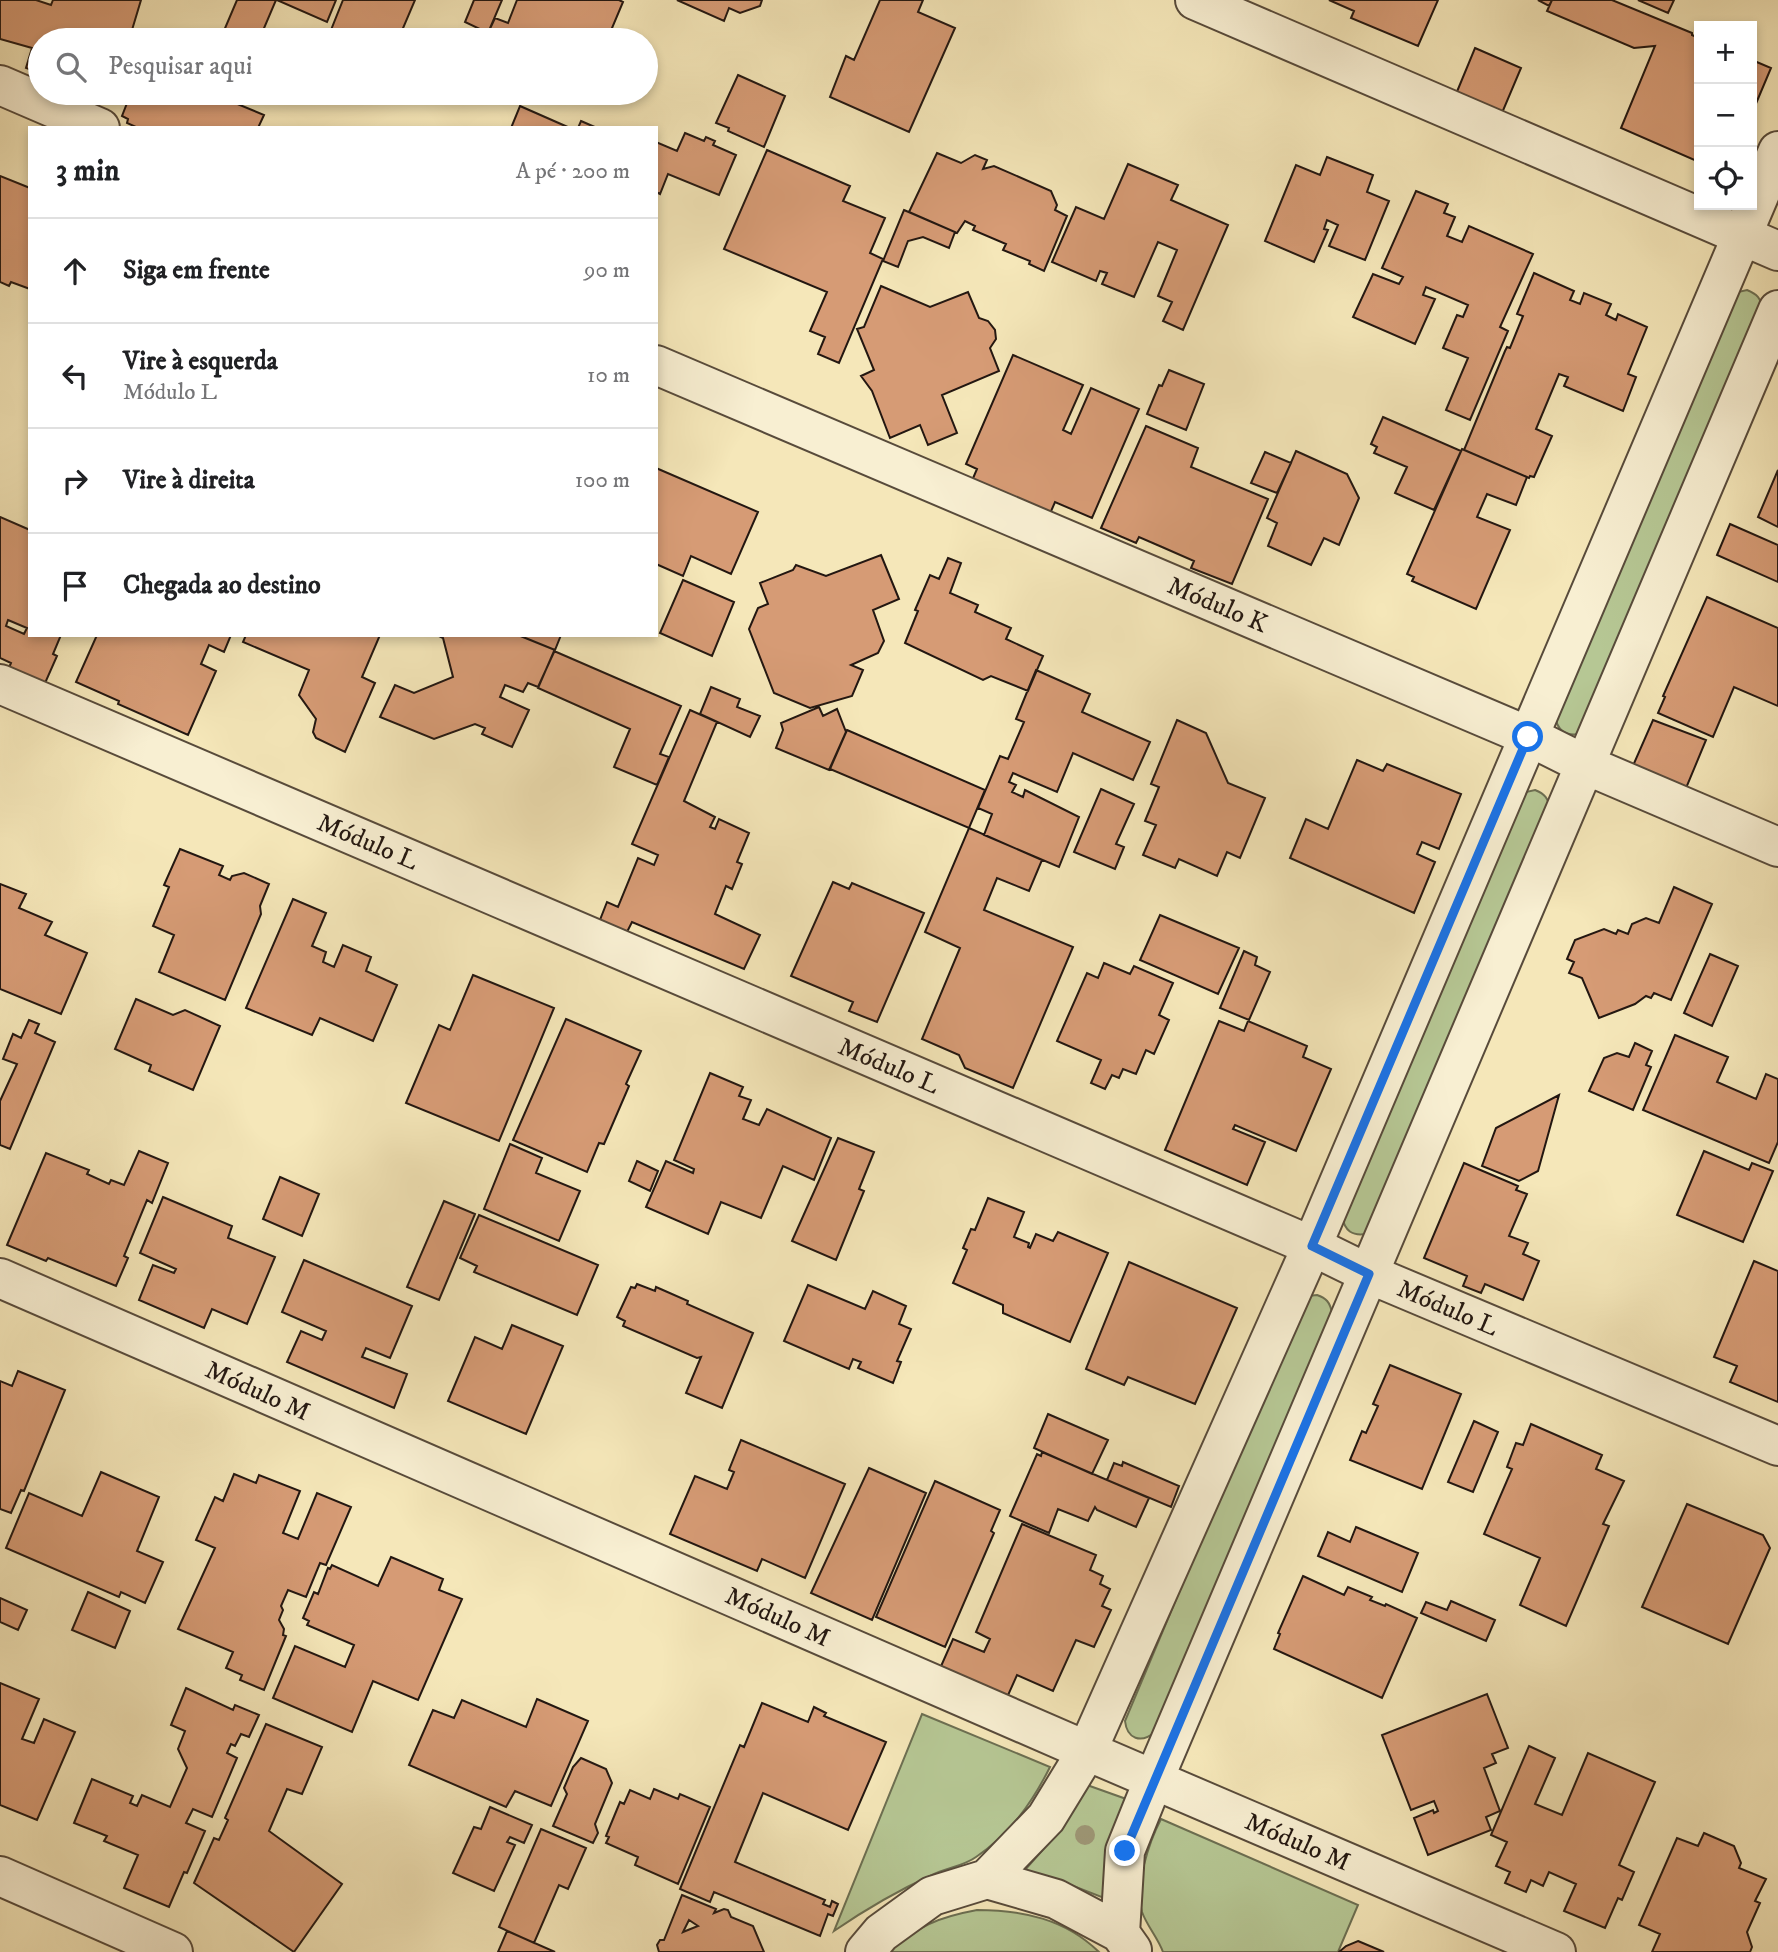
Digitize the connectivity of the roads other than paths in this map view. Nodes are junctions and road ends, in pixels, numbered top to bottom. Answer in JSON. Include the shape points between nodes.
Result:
{"nodes":[{"id":1,"x":1195,"y":0,"type":"edge"},
{"id":2,"x":1241,"y":9,"type":"edge"},
{"id":3,"x":0,"y":85,"type":"edge"},
{"id":4,"x":28,"y":97,"type":"edge"},
{"id":5,"x":47,"y":105,"type":"edge"},
{"id":6,"x":95,"y":126,"type":"edge"},
{"id":7,"x":1778,"y":151,"type":"edge"},
{"id":8,"x":1741,"y":235,"type":"junction"},
{"id":9,"x":1778,"y":251,"type":"edge"},
{"id":10,"x":1778,"y":310,"type":"edge"},
{"id":11,"x":658,"y":366,"type":"edge"},
{"id":12,"x":0,"y":684,"type":"edge"},
{"id":13,"x":1528,"y":737,"type":"junction"},
{"id":14,"x":1586,"y":765,"type":"junction"},
{"id":15,"x":1778,"y":848,"type":"edge"},
{"id":16,"x":1312,"y":1246,"type":"junction"},
{"id":17,"x":1369,"y":1274,"type":"junction"},
{"id":18,"x":0,"y":1278,"type":"edge"},
{"id":19,"x":1778,"y":1446,"type":"edge"},
{"id":20,"x":1087,"y":1751,"type":"junction"},
{"id":21,"x":1154,"y":1779,"type":"junction"},
{"id":22,"x":0,"y":1876,"type":"edge"},
{"id":23,"x":987,"y":1879,"type":"junction"},
{"id":24,"x":1127,"y":1942,"type":"edge"},
{"id":25,"x":173,"y":1952,"type":"edge"},
{"id":26,"x":865,"y":1952,"type":"edge"},
{"id":27,"x":1556,"y":1952,"type":"edge"}],
"edges":[{"from":1,"to":2,"type":"street"},
{"from":2,"to":8,"type":"street"},
{"from":3,"to":4,"type":"street"},
{"from":5,"to":6,"type":"street"},
{"from":7,"to":8,"type":"street"},
{"from":8,"to":9,"type":"street"},
{"from":8,"to":13,"type":"street"},
{"from":10,"to":14,"type":"street"},
{"from":11,"to":13,"type":"street","name":"Módulo K"},
{"from":12,"to":16,"type":"street","name":"Módulo L"},
{"from":13,"to":14,"type":"street","name":"Módulo K"},
{"from":13,"to":16,"type":"street"},
{"from":14,"to":15,"type":"street","name":"Módulo K"},
{"from":14,"to":17,"type":"street"},
{"from":16,"to":17,"type":"street","name":"Módulo L"},
{"from":16,"to":20,"type":"street"},
{"from":17,"to":19,"type":"street","name":"Módulo L"},
{"from":17,"to":21,"type":"street"},
{"from":18,"to":20,"type":"street","name":"Módulo M"},
{"from":20,"to":21,"type":"street","name":"Módulo M"},
{"from":20,"to":23,"type":"street","via":[[1046,1818]]},
{"from":21,"to":24,"type":"street","via":[[1125,1851]]},
{"from":21,"to":27,"type":"street","name":"Módulo M"},
{"from":22,"to":25,"type":"street"},
{"from":23,"to":24,"type":"street","via":[[1056,1899]]},
{"from":23,"to":26,"type":"street","via":[[932,1896],[881,1933]]}]}
